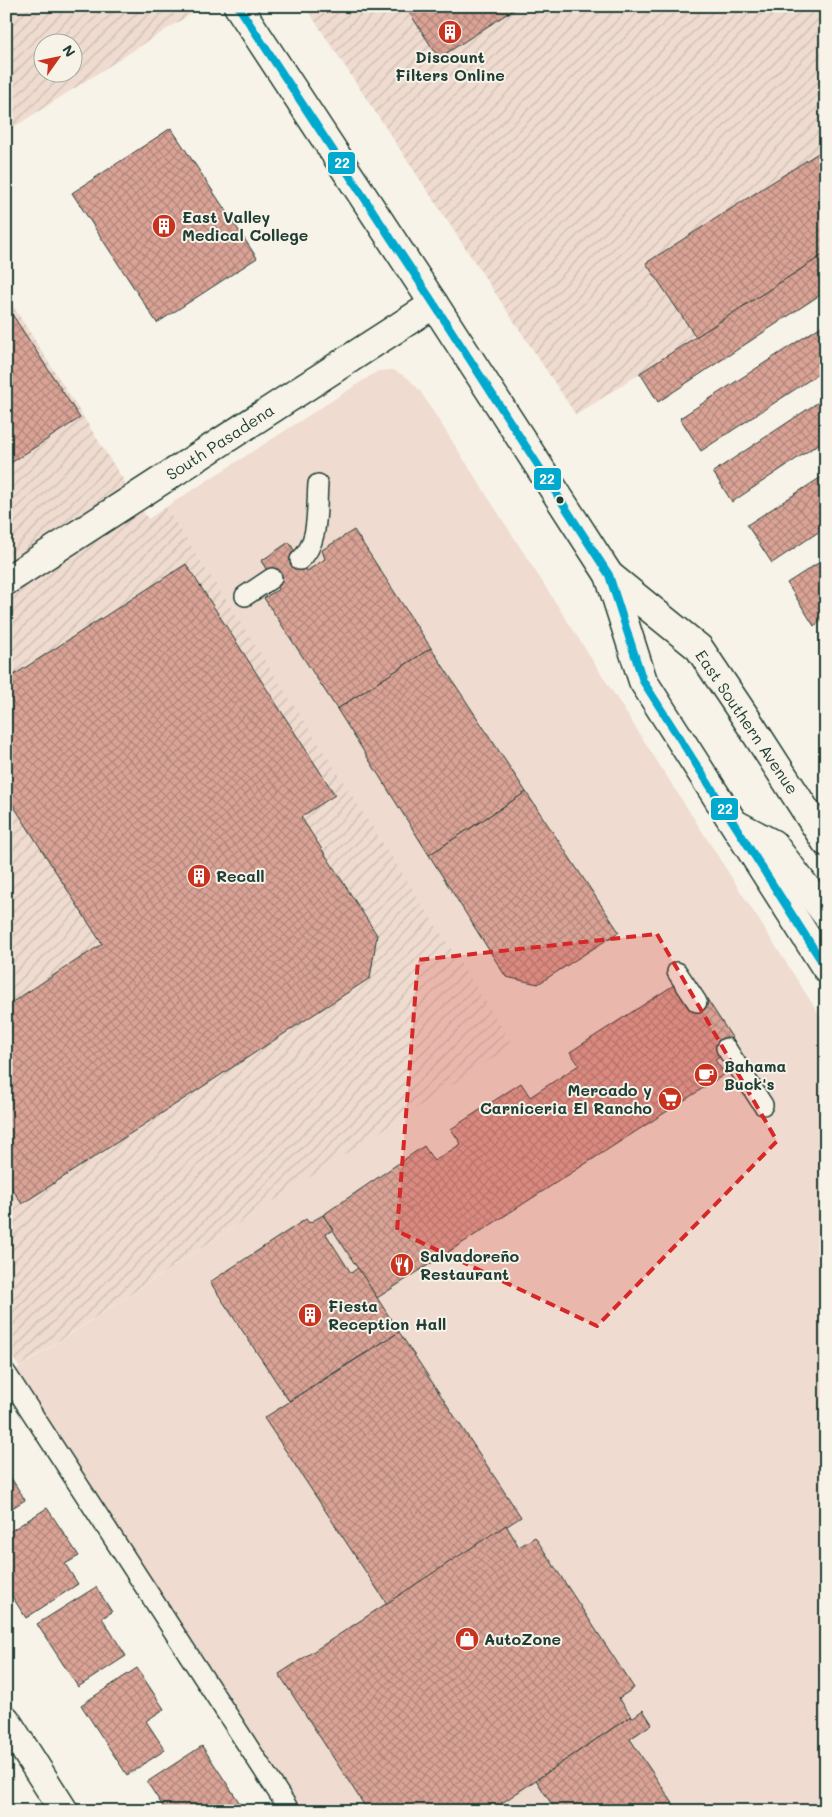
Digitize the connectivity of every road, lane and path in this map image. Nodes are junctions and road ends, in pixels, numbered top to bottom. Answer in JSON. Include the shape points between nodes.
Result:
{"nodes":[{"id":1,"x":238,"y":6,"type":"edge"},
{"id":2,"x":434,"y":304,"type":"junction"},
{"id":3,"x":318,"y":484,"type":"dead end"},
{"id":4,"x":300,"y":560,"type":"dead end"},
{"id":5,"x":609,"y":575,"type":"junction"},
{"id":6,"x":272,"y":578,"type":"dead end"},
{"id":7,"x":6,"y":581,"type":"edge"},
{"id":8,"x":245,"y":596,"type":"dead end"},
{"id":9,"x":732,"y":822,"type":"junction"},
{"id":10,"x":826,"y":842,"type":"edge"},
{"id":11,"x":826,"y":914,"type":"edge"},
{"id":12,"x":826,"y":968,"type":"edge"},
{"id":13,"x":677,"y":972,"type":"dead end"},
{"id":14,"x":697,"y":1002,"type":"dead end"},
{"id":15,"x":726,"y":1048,"type":"dead end"},
{"id":16,"x":763,"y":1105,"type":"dead end"},
{"id":17,"x":6,"y":1373,"type":"edge"},
{"id":18,"x":6,"y":1720,"type":"edge"},
{"id":19,"x":64,"y":1811,"type":"edge"},
{"id":20,"x":290,"y":1811,"type":"edge"}],
"edges":[{"from":1,"to":2,"type":"main road","name":"East Southern Avenue"},
{"from":2,"to":5,"type":"main road","name":"East Southern Avenue"},
{"from":2,"to":7,"type":"main road","name":"South Pasadena"},
{"from":3,"to":4,"type":"lane","via":[[314,534],[308,553]]},
{"from":5,"to":9,"type":"main road","name":"East Southern Avenue","via":[[644,681]]},
{"from":5,"to":10,"type":"main road","name":"East Southern Avenue","via":[[699,648]]},
{"from":6,"to":8,"type":"lane"},
{"from":9,"to":11,"type":"main road","via":[[773,844]]},
{"from":9,"to":12,"type":"main road","name":"East Southern Avenue"},
{"from":13,"to":14,"type":"lane"},
{"from":15,"to":16,"type":"lane"},
{"from":17,"to":20,"type":"lane"},
{"from":18,"to":19,"type":"main road"}]}
